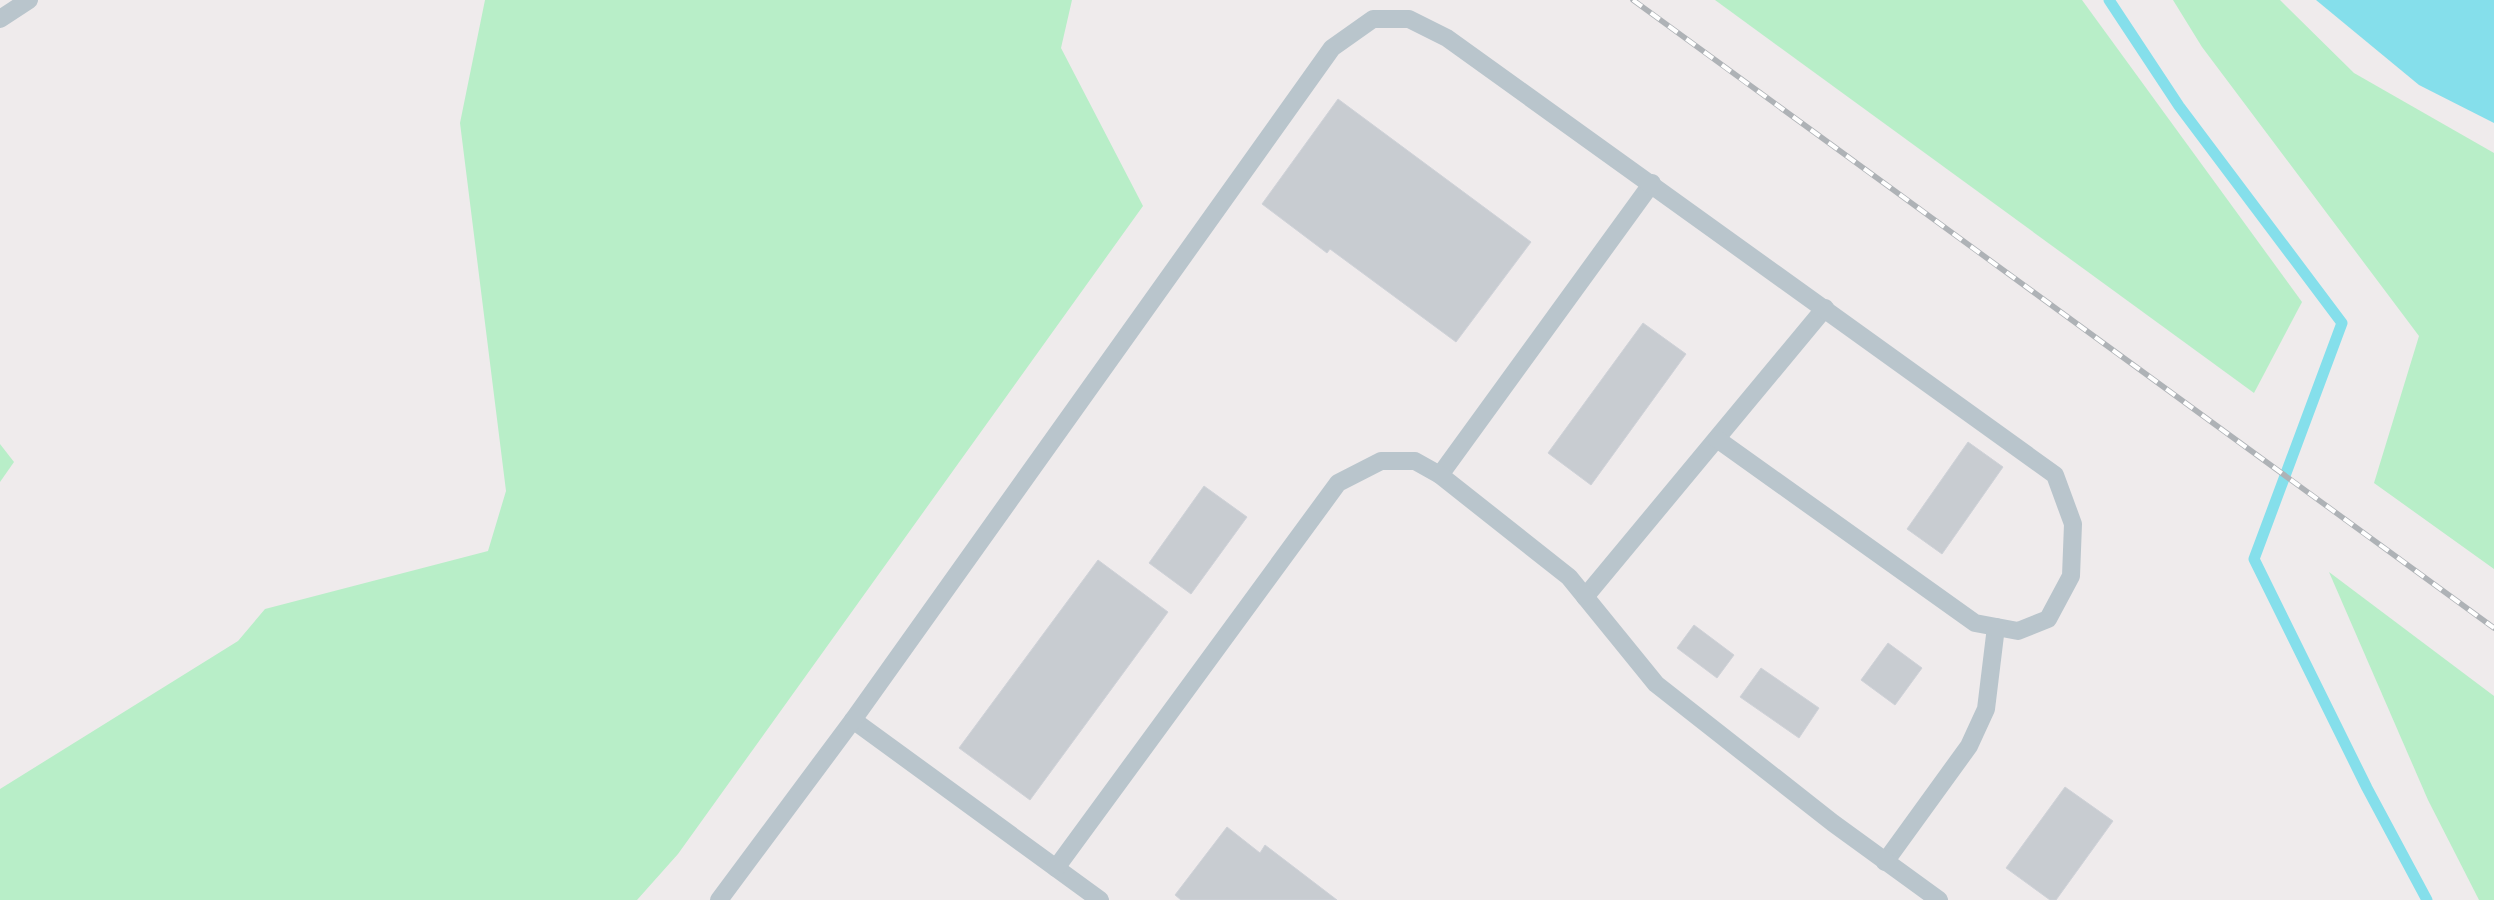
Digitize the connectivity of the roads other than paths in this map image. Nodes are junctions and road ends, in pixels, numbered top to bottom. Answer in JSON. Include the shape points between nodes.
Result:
{"nodes":[{"id":1,"x":29,"y":0,"type":"edge"},
{"id":2,"x":0,"y":19,"type":"edge"},
{"id":3,"x":1652,"y":184,"type":"junction"},
{"id":4,"x":1825,"y":308,"type":"junction"},
{"id":5,"x":1717,"y":439,"type":"junction"},
{"id":6,"x":1440,"y":475,"type":"junction"},
{"id":7,"x":1586,"y":597,"type":"junction"},
{"id":8,"x":1996,"y":627,"type":"junction"},
{"id":9,"x":853,"y":720,"type":"junction"},
{"id":10,"x":1886,"y":862,"type":"junction"},
{"id":11,"x":1056,"y":868,"type":"junction"},
{"id":12,"x":719,"y":900,"type":"edge"},
{"id":13,"x":1100,"y":900,"type":"edge"},
{"id":14,"x":1938,"y":900,"type":"edge"}],
"edges":[{"from":1,"to":2,"type":"lane"},
{"from":3,"to":4,"type":"lane"},
{"from":3,"to":6,"type":"lane"},
{"from":3,"to":9,"type":"lane","via":[[1447,38],[1410,18],[1373,19],[1332,48]]},
{"from":4,"to":5,"type":"lane"},
{"from":4,"to":8,"type":"lane","via":[[2055,475],[2073,524],[2071,576],[2048,619],[2018,632]]},
{"from":5,"to":7,"type":"lane"},
{"from":5,"to":8,"type":"lane","via":[[1975,622]]},
{"from":6,"to":7,"type":"lane","via":[[1569,577]]},
{"from":6,"to":11,"type":"lane","via":[[1415,461],[1381,461],[1338,483]]},
{"from":7,"to":10,"type":"lane","via":[[1656,684]]},
{"from":8,"to":10,"type":"lane","via":[[1986,708],[1969,746]]},
{"from":9,"to":11,"type":"lane"},
{"from":9,"to":12,"type":"lane"},
{"from":10,"to":14,"type":"lane"},
{"from":11,"to":13,"type":"lane"}]}
